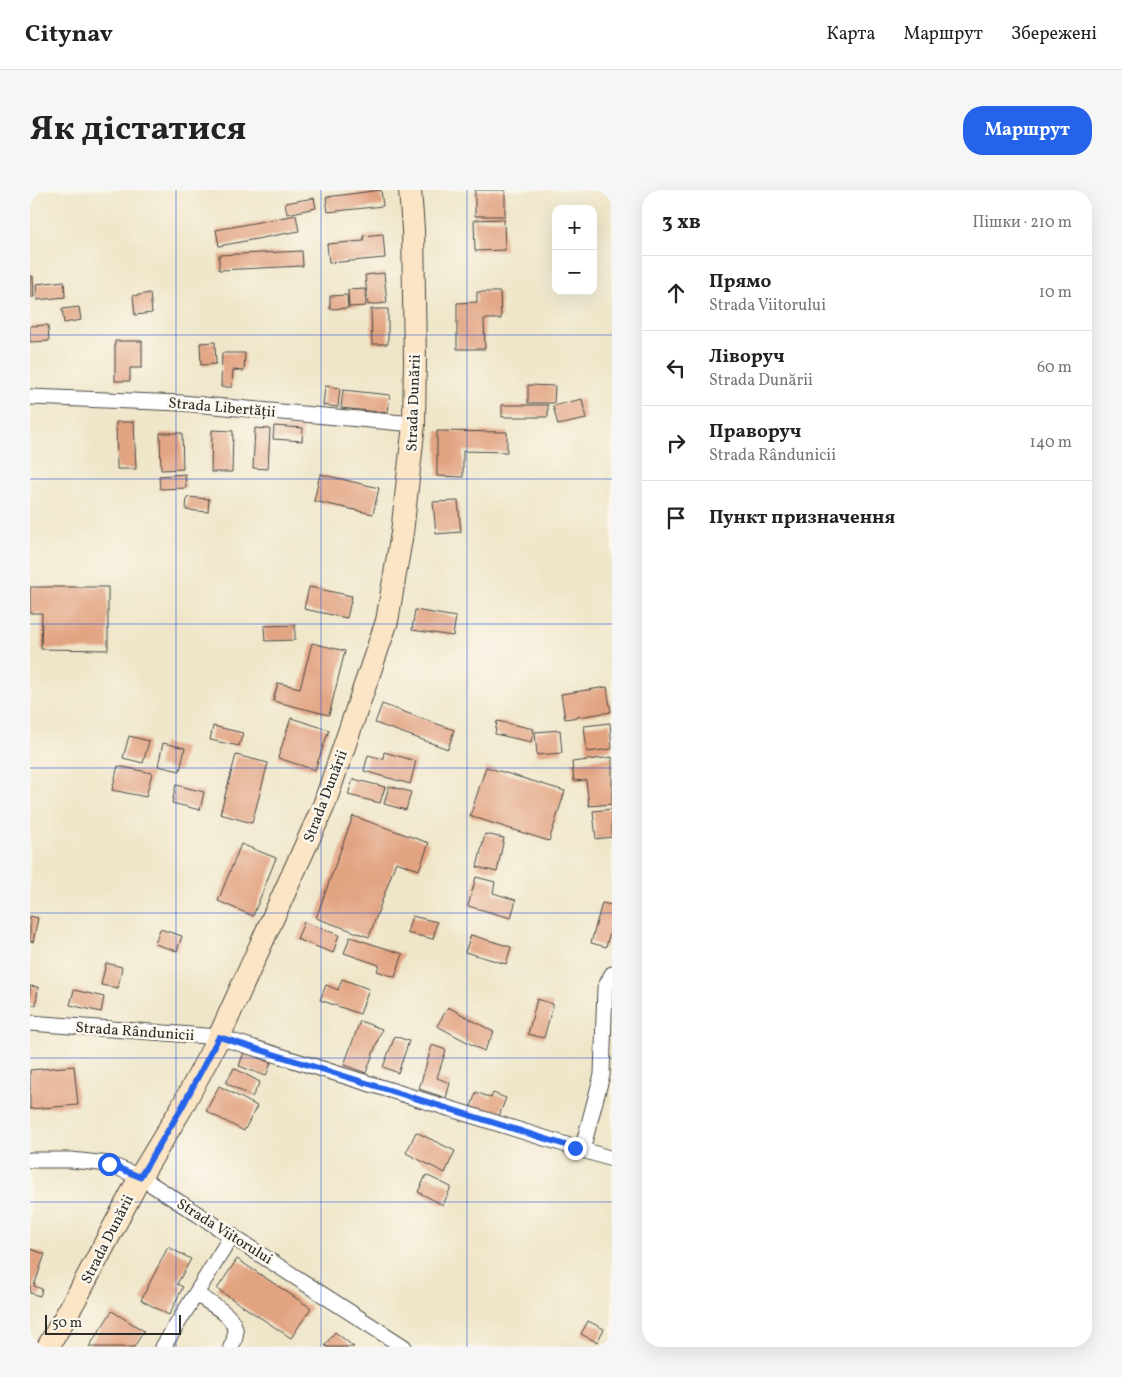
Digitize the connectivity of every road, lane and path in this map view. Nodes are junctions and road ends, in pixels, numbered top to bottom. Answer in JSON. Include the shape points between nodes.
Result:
{"nodes":[{"id":1,"x":410,"y":190,"type":"edge"},
{"id":2,"x":30,"y":397,"type":"edge"},
{"id":3,"x":414,"y":424,"type":"junction"},
{"id":4,"x":612,"y":974,"type":"edge"},
{"id":5,"x":30,"y":1023,"type":"edge"},
{"id":6,"x":219,"y":1037,"type":"junction"},
{"id":7,"x":582,"y":1150,"type":"junction"},
{"id":8,"x":30,"y":1160,"type":"edge"},
{"id":9,"x":612,"y":1160,"type":"edge"},
{"id":10,"x":140,"y":1177,"type":"junction"},
{"id":11,"x":232,"y":1235,"type":"junction"},
{"id":12,"x":196,"y":1294,"type":"junction"},
{"id":13,"x":48,"y":1347,"type":"edge"},
{"id":14,"x":163,"y":1347,"type":"edge"},
{"id":15,"x":230,"y":1347,"type":"edge"},
{"id":16,"x":404,"y":1347,"type":"edge"}],
"edges":[{"from":1,"to":3,"type":"main road","name":"Strada Dunării"},
{"from":2,"to":3,"type":"street","name":"Strada Libertății","via":[[181,403]]},
{"from":3,"to":6,"type":"main road","name":"Strada Dunării","via":[[402,533],[387,621],[324,805]]},
{"from":4,"to":7,"type":"street","via":[[605,988],[602,1075]]},
{"from":5,"to":6,"type":"street","name":"Strada Rândunicii"},
{"from":6,"to":7,"type":"street","name":"Strada Rândunicii"},
{"from":6,"to":10,"type":"main road","name":"Strada Dunării"},
{"from":7,"to":9,"type":"street","name":"Strada Rândunicii"},
{"from":8,"to":10,"type":"street","name":"Strada Viitorului","via":[[109,1164]]},
{"from":10,"to":11,"type":"street","name":"Strada Viitorului"},
{"from":10,"to":13,"type":"main road","name":"Strada Dunării"},
{"from":11,"to":12,"type":"street"},
{"from":11,"to":16,"type":"street","name":"Strada Viitorului"},
{"from":12,"to":14,"type":"street"},
{"from":12,"to":15,"type":"street","via":[[232,1319],[236,1330]]}]}
